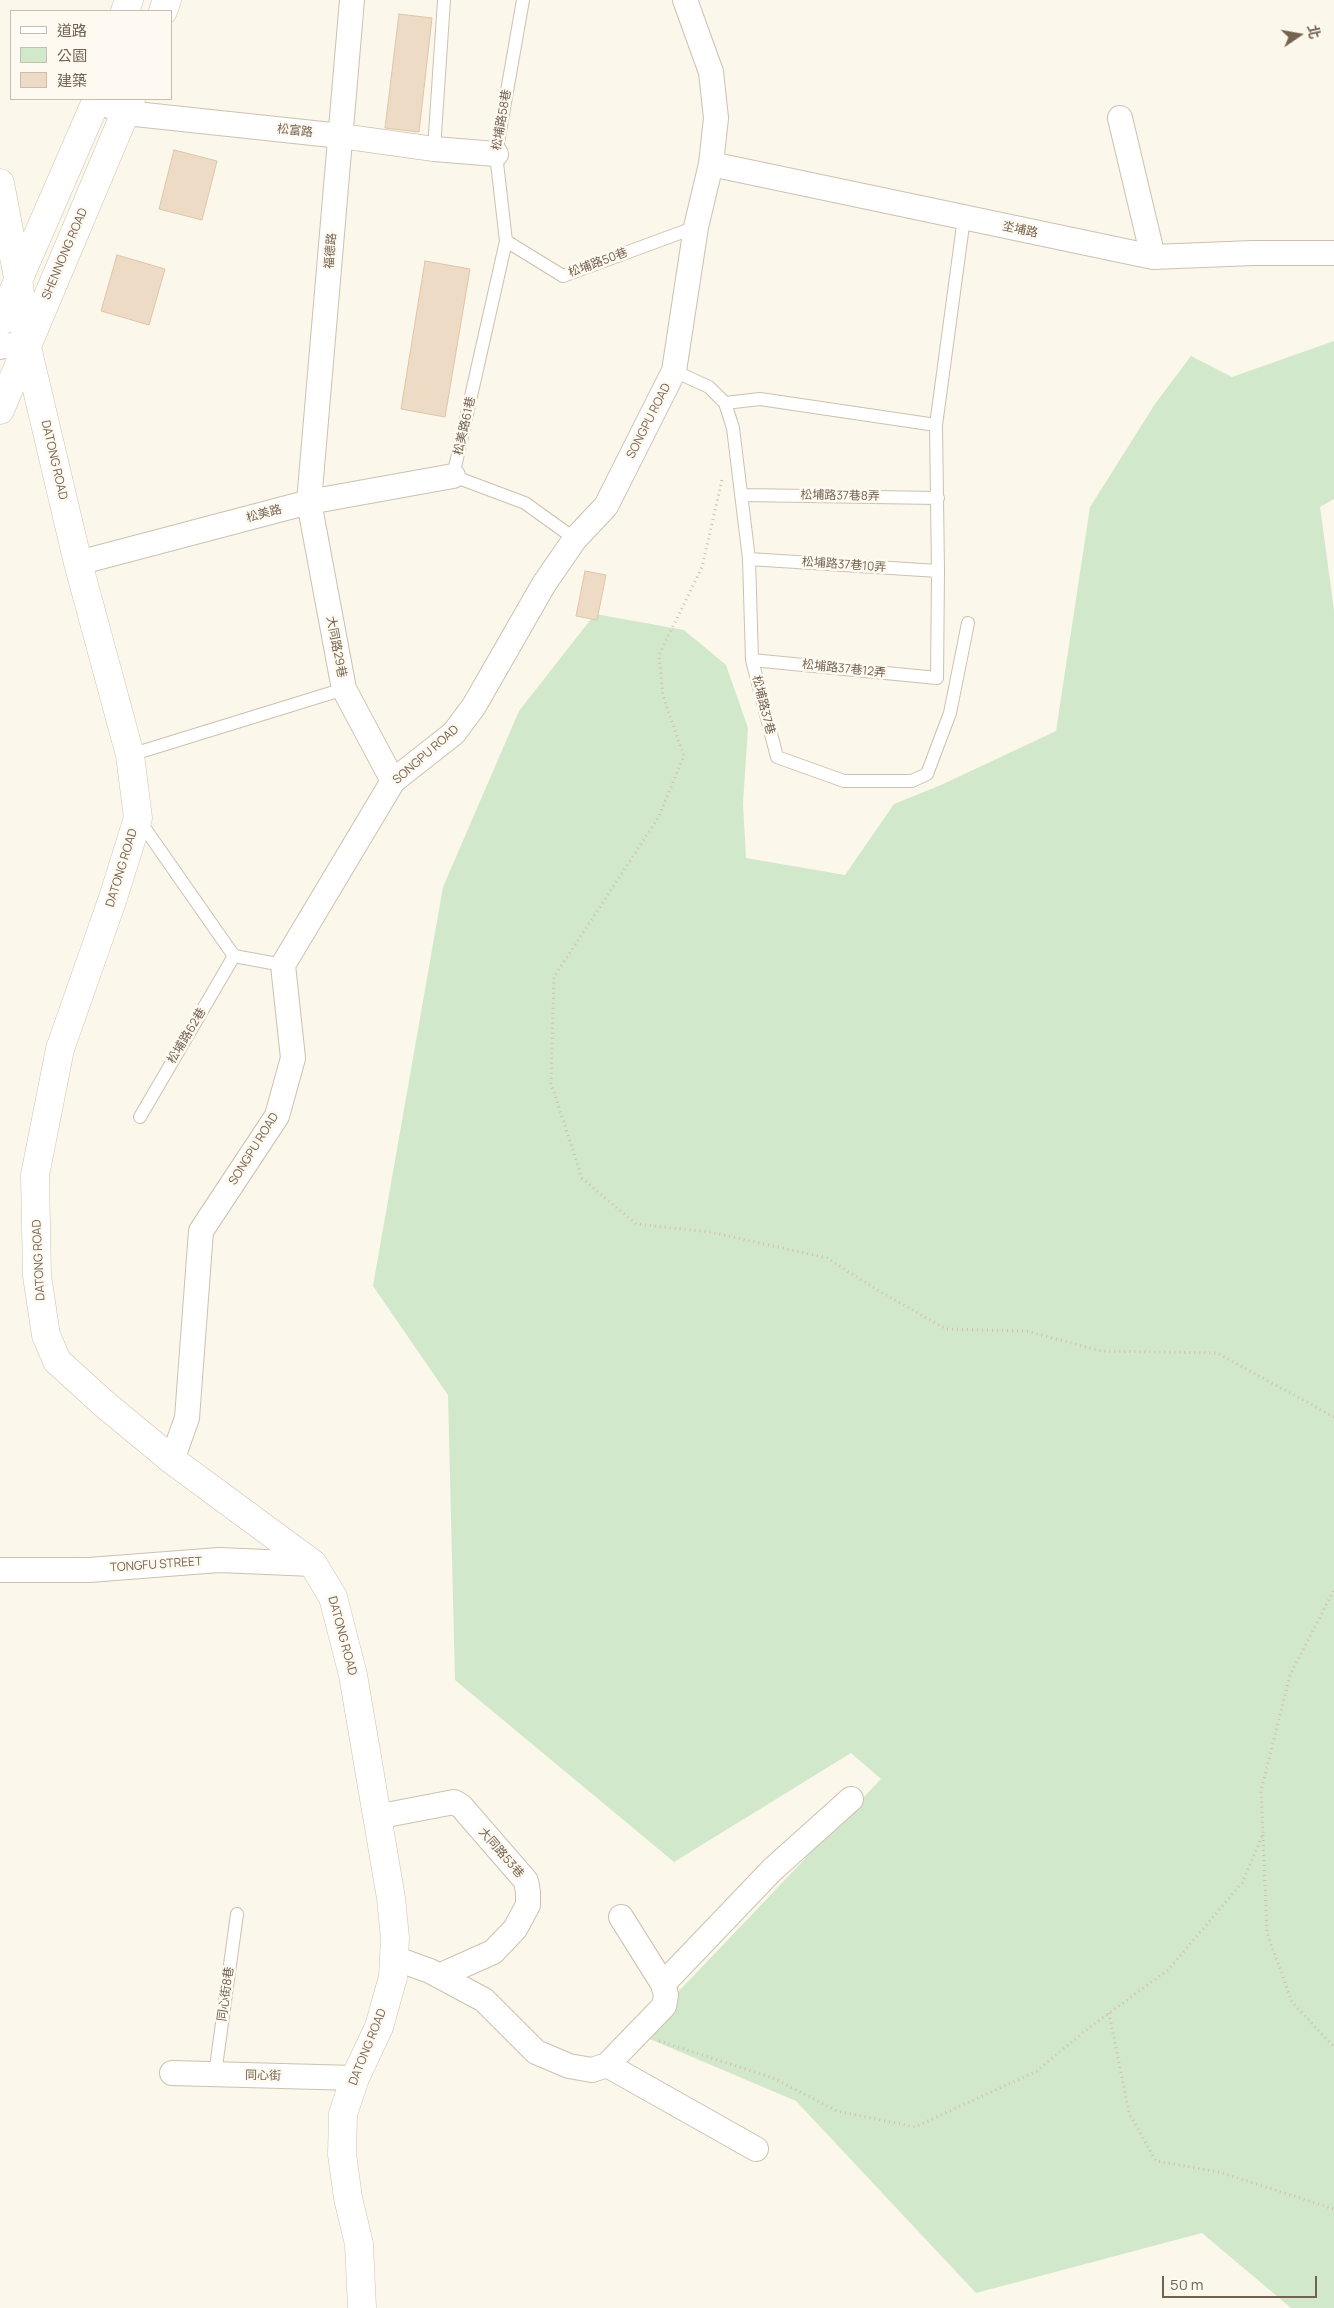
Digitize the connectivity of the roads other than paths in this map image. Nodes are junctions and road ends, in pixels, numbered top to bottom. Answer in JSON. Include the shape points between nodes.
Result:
{"nodes":[{"id":1,"x":352,"y":0,"type":"edge"},
{"id":2,"x":444,"y":0,"type":"edge"},
{"id":3,"x":523,"y":0,"type":"edge"},
{"id":4,"x":685,"y":0,"type":"edge"},
{"id":5,"x":97,"y":100,"type":"edge"},
{"id":6,"x":102,"y":100,"type":"edge"},
{"id":7,"x":129,"y":106,"type":"edge"},
{"id":8,"x":1120,"y":118,"type":"dead end"},
{"id":9,"x":341,"y":136,"type":"junction"},
{"id":10,"x":434,"y":149,"type":"junction"},
{"id":11,"x":496,"y":154,"type":"junction"},
{"id":12,"x":711,"y":164,"type":"junction"},
{"id":13,"x":0,"y":183,"type":"edge"},
{"id":14,"x":964,"y":218,"type":"junction"},
{"id":15,"x":696,"y":227,"type":"junction"},
{"id":16,"x":506,"y":241,"type":"junction"},
{"id":17,"x":1334,"y":253,"type":"edge"},
{"id":18,"x":1153,"y":257,"type":"junction"},
{"id":19,"x":18,"y":278,"type":"junction"},
{"id":20,"x":0,"y":322,"type":"edge"},
{"id":21,"x":13,"y":345,"type":"edge"},
{"id":22,"x":674,"y":371,"type":"junction"},
{"id":23,"x":726,"y":403,"type":"junction"},
{"id":24,"x":0,"y":410,"type":"edge"},
{"id":25,"x":936,"y":425,"type":"junction"},
{"id":26,"x":453,"y":476,"type":"junction"},
{"id":27,"x":742,"y":495,"type":"junction"},
{"id":28,"x":938,"y":498,"type":"junction"},
{"id":29,"x":309,"y":502,"type":"junction"},
{"id":30,"x":576,"y":539,"type":"junction"},
{"id":31,"x":749,"y":559,"type":"junction"},
{"id":32,"x":78,"y":563,"type":"junction"},
{"id":33,"x":938,"y":571,"type":"junction"},
{"id":34,"x":968,"y":623,"type":"dead end"},
{"id":35,"x":752,"y":660,"type":"junction"},
{"id":36,"x":344,"y":689,"type":"junction"},
{"id":37,"x":130,"y":755,"type":"junction"},
{"id":38,"x":393,"y":781,"type":"junction"},
{"id":39,"x":138,"y":818,"type":"junction"},
{"id":40,"x":234,"y":956,"type":"junction"},
{"id":41,"x":283,"y":965,"type":"junction"},
{"id":42,"x":140,"y":1117,"type":"dead end"},
{"id":43,"x":172,"y":1460,"type":"junction"},
{"id":44,"x":313,"y":1564,"type":"junction"},
{"id":45,"x":0,"y":1570,"type":"edge"},
{"id":46,"x":851,"y":1799,"type":"dead end"},
{"id":47,"x":376,"y":1817,"type":"junction"},
{"id":48,"x":237,"y":1914,"type":"dead end"},
{"id":49,"x":621,"y":1917,"type":"dead end"},
{"id":50,"x":394,"y":1958,"type":"junction"},
{"id":51,"x":439,"y":1976,"type":"junction"},
{"id":52,"x":663,"y":1984,"type":"junction"},
{"id":53,"x":607,"y":2065,"type":"junction"},
{"id":54,"x":172,"y":2073,"type":"dead end"},
{"id":55,"x":215,"y":2074,"type":"junction"},
{"id":56,"x":354,"y":2078,"type":"junction"},
{"id":57,"x":756,"y":2149,"type":"dead end"},
{"id":58,"x":362,"y":2308,"type":"edge"}],
"edges":[{"from":1,"to":9,"type":"street","name":"福德路"},
{"from":2,"to":10,"type":"lane"},
{"from":3,"to":11,"type":"lane","name":"松埔路58巷"},
{"from":4,"to":12,"type":"street","name":"SONGPU ROAD","via":[[711,72],[716,118]]},
{"from":5,"to":19,"type":"street"},
{"from":6,"to":7,"type":"street","name":"松富路"},
{"from":7,"to":9,"type":"street","name":"松富路"},
{"from":7,"to":21,"type":"street","name":"SHENNONG ROAD"},
{"from":8,"to":18,"type":"street"},
{"from":9,"to":10,"type":"street","name":"松富路"},
{"from":9,"to":29,"type":"street","name":"福德路"},
{"from":10,"to":11,"type":"street","name":"松富路"},
{"from":11,"to":16,"type":"lane","name":"松埔路58巷"},
{"from":12,"to":14,"type":"street","name":"坔埔路"},
{"from":12,"to":15,"type":"street","name":"SONGPU ROAD"},
{"from":13,"to":19,"type":"street","name":"DATONG ROAD"},
{"from":14,"to":18,"type":"street","name":"坔埔路"},
{"from":14,"to":25,"type":"lane"},
{"from":15,"to":16,"type":"lane","name":"松埔路50巷","via":[[563,276]]},
{"from":15,"to":22,"type":"street","name":"SONGPU ROAD"},
{"from":16,"to":26,"type":"lane","name":"松美路61巷"},
{"from":17,"to":18,"type":"street","name":"坔埔路","via":[[1253,252]]},
{"from":19,"to":20,"type":"street"},
{"from":19,"to":21,"type":"street","name":"DATONG ROAD"},
{"from":21,"to":24,"type":"street","name":"SHENNONG ROAD"},
{"from":21,"to":32,"type":"street","name":"DATONG ROAD"},
{"from":22,"to":23,"type":"lane","via":[[709,387]]},
{"from":22,"to":30,"type":"street","name":"SONGPU ROAD","via":[[606,506]]},
{"from":23,"to":25,"type":"lane","via":[[760,399]]},
{"from":23,"to":27,"type":"lane","name":"松埔路37巷","via":[[733,428]]},
{"from":25,"to":28,"type":"lane"},
{"from":26,"to":29,"type":"street","name":"松美路"},
{"from":26,"to":30,"type":"lane","via":[[525,503]]},
{"from":27,"to":28,"type":"lane","name":"松埔路37巷8弄"},
{"from":27,"to":31,"type":"lane","name":"松埔路37巷"},
{"from":28,"to":33,"type":"lane"},
{"from":29,"to":32,"type":"street","name":"松美路"},
{"from":29,"to":36,"type":"street","name":"大同路29巷"},
{"from":30,"to":38,"type":"street","name":"SONGPU ROAD","via":[[544,584],[474,706],[454,733]]},
{"from":31,"to":33,"type":"lane","name":"松埔路37巷10弄"},
{"from":31,"to":35,"type":"lane","name":"松埔路37巷"},
{"from":32,"to":37,"type":"street","name":"DATONG ROAD"},
{"from":33,"to":35,"type":"lane","name":"松埔路37巷12弄","via":[[937,678]]},
{"from":34,"to":35,"type":"lane","name":"松埔路37巷","via":[[950,713],[927,774],[912,780],[844,781],[777,757]]},
{"from":36,"to":37,"type":"lane"},
{"from":36,"to":38,"type":"street","name":"大同路29巷"},
{"from":37,"to":39,"type":"street","name":"DATONG ROAD"},
{"from":38,"to":41,"type":"street","name":"SONGPU ROAD"},
{"from":39,"to":40,"type":"lane"},
{"from":39,"to":43,"type":"street","name":"DATONG ROAD","via":[[60,1049],[35,1175],[37,1276],[46,1335],[57,1361]]},
{"from":40,"to":41,"type":"lane"},
{"from":40,"to":42,"type":"lane","name":"松埔路62巷"},
{"from":41,"to":43,"type":"street","name":"SONGPU ROAD","via":[[294,1058],[277,1116],[201,1231],[187,1418]]},
{"from":43,"to":44,"type":"street","name":"DATONG ROAD"},
{"from":44,"to":45,"type":"street","name":"TONGFU STREET","via":[[219,1560],[88,1570]]},
{"from":44,"to":47,"type":"street","name":"DATONG ROAD","via":[[333,1597],[353,1675]]},
{"from":46,"to":52,"type":"street","via":[[772,1870]]},
{"from":47,"to":50,"type":"street","name":"DATONG ROAD","via":[[390,1898]]},
{"from":47,"to":51,"type":"street","name":"大同路53巷","via":[[454,1802],[526,1881],[528,1905],[515,1929],[493,1952]]},
{"from":48,"to":55,"type":"lane","name":"同心街8巷"},
{"from":49,"to":52,"type":"street"},
{"from":50,"to":51,"type":"street"},
{"from":50,"to":56,"type":"street","name":"DATONG ROAD","via":[[393,1978],[379,2027]]},
{"from":51,"to":53,"type":"street","via":[[484,2000],[536,2052],[569,2066],[592,2070]]},
{"from":52,"to":53,"type":"street","via":[[664,2006]]},
{"from":53,"to":57,"type":"street"},
{"from":54,"to":55,"type":"street","name":"同心街"},
{"from":55,"to":56,"type":"street","name":"同心街"},
{"from":56,"to":58,"type":"street","name":"DATONG ROAD","via":[[343,2114],[342,2154],[359,2244]]}]}
